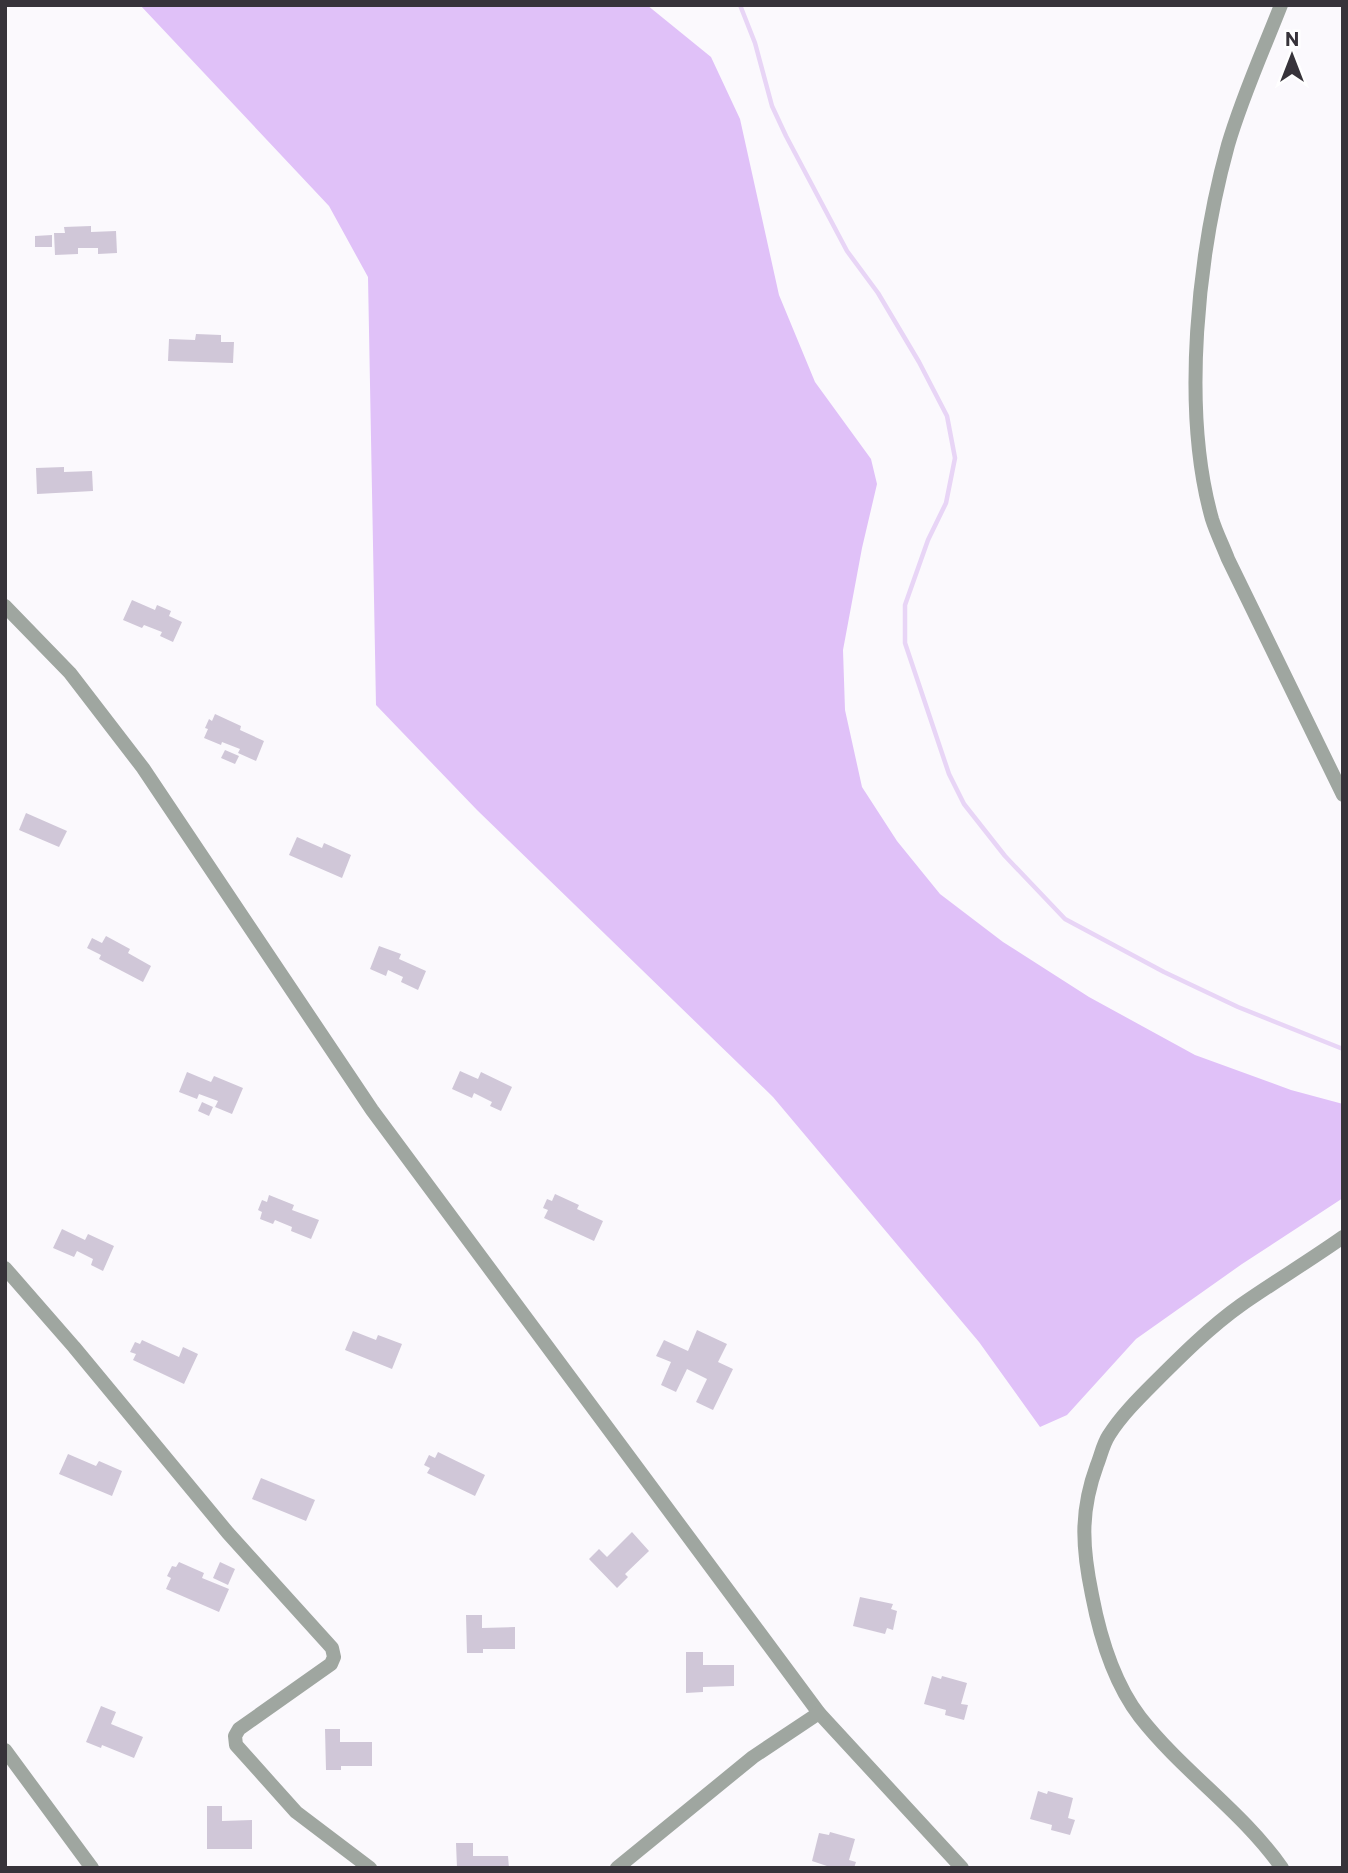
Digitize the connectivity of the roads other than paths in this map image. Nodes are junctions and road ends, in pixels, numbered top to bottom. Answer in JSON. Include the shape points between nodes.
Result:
{"nodes":[{"id":1,"x":1281,"y":5,"type":"edge"},
{"id":2,"x":5,"y":606,"type":"edge"},
{"id":3,"x":1343,"y":795,"type":"edge"},
{"id":4,"x":1343,"y":1237,"type":"edge"},
{"id":5,"x":5,"y":1268,"type":"edge"},
{"id":6,"x":819,"y":1713,"type":"junction"},
{"id":7,"x":5,"y":1750,"type":"edge"},
{"id":8,"x":91,"y":1867,"type":"edge"},
{"id":9,"x":370,"y":1868,"type":"edge"},
{"id":10,"x":617,"y":1868,"type":"edge"},
{"id":11,"x":962,"y":1868,"type":"edge"},
{"id":12,"x":1282,"y":1868,"type":"edge"}],
"edges":[{"from":1,"to":3,"type":"street","via":[[1244,99],[1212,207],[1199,320],[1197,426],[1212,519]]},
{"from":2,"to":6,"type":"street","via":[[71,673],[143,768],[372,1110]]},
{"from":4,"to":12,"type":"street","via":[[1239,1307],[1134,1403],[1108,1436],[1084,1509],[1087,1574],[1095,1611],[1109,1659],[1126,1694],[1165,1746],[1215,1792]]},
{"from":5,"to":9,"type":"street","via":[[228,1533],[332,1648],[331,1664],[234,1736],[236,1745],[296,1812]]},
{"from":6,"to":10,"type":"street","via":[[753,1757]]},
{"from":6,"to":11,"type":"street"},
{"from":7,"to":8,"type":"street"}]}
